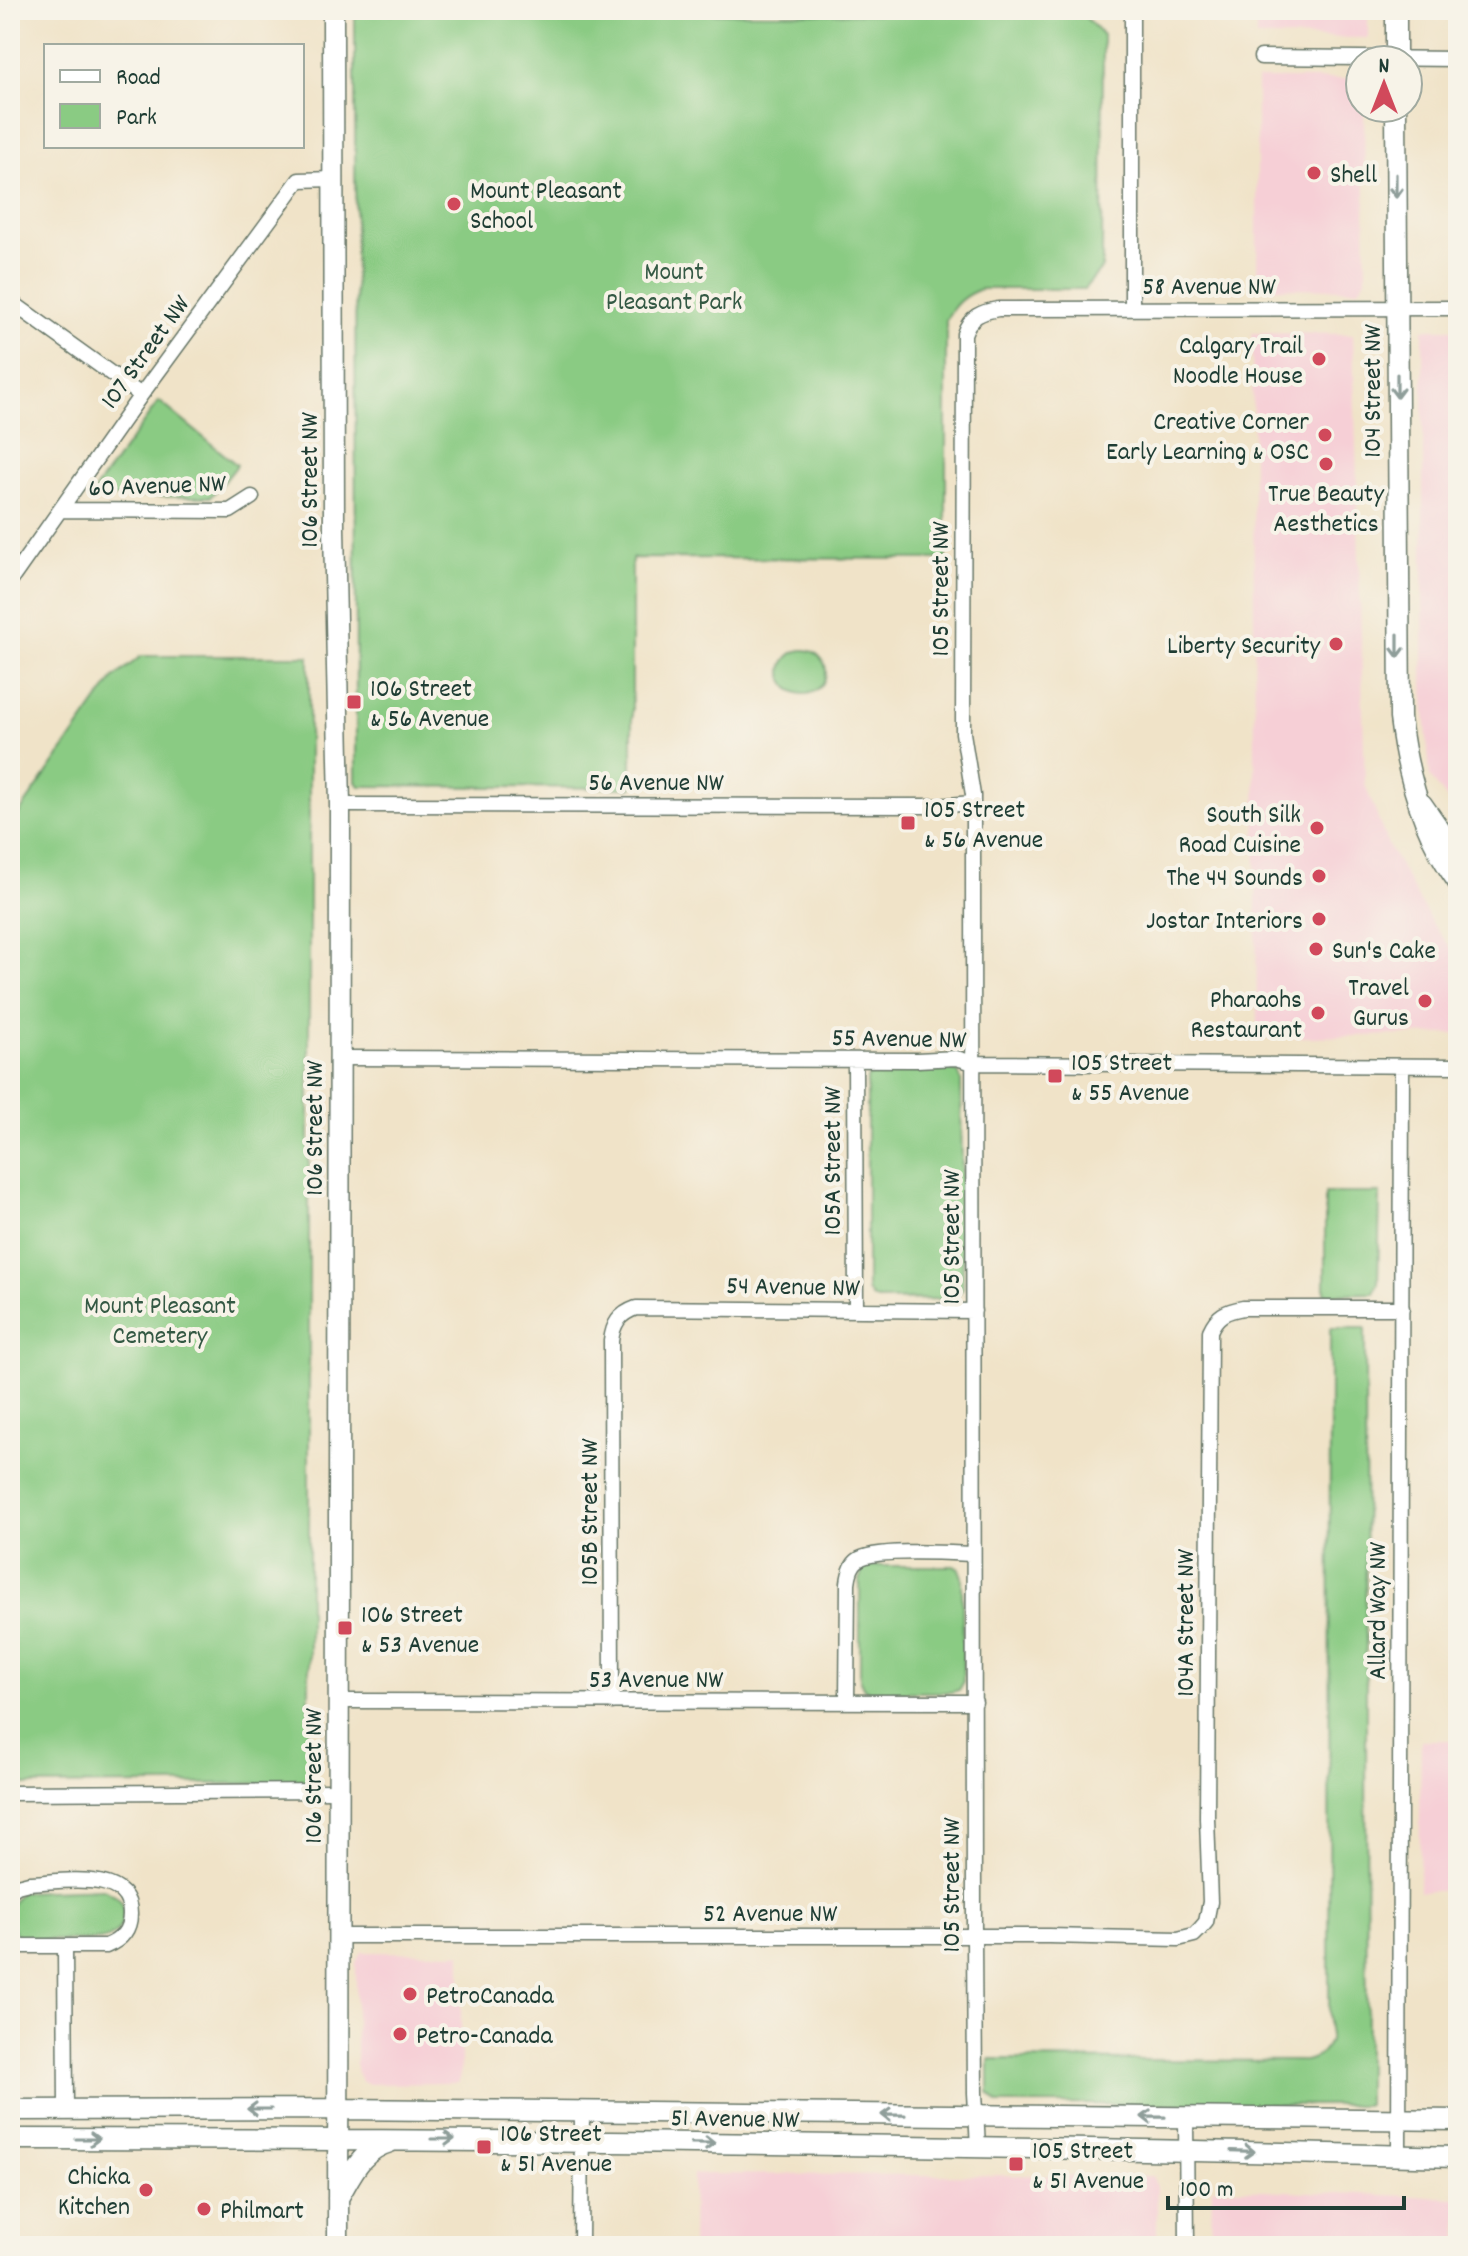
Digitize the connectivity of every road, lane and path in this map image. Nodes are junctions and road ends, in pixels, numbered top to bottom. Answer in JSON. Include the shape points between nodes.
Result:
{"nodes":[{"id":1,"x":333,"y":10,"type":"edge"},
{"id":2,"x":1132,"y":10,"type":"edge"},
{"id":3,"x":1396,"y":10,"type":"edge"},
{"id":4,"x":1396,"y":44,"type":"edge"},
{"id":5,"x":1261,"y":57,"type":"dead end"},
{"id":6,"x":1344,"y":58,"type":"edge"},
{"id":7,"x":1424,"y":59,"type":"edge"},
{"id":8,"x":1458,"y":59,"type":"edge"},
{"id":9,"x":1396,"y":124,"type":"edge"},
{"id":10,"x":333,"y":179,"type":"junction"},
{"id":11,"x":10,"y":301,"type":"edge"},
{"id":12,"x":1396,"y":308,"type":"junction"},
{"id":13,"x":1458,"y":308,"type":"edge"},
{"id":14,"x":1132,"y":309,"type":"junction"},
{"id":15,"x":966,"y":327,"type":"joint"},
{"id":16,"x":141,"y":395,"type":"junction"},
{"id":17,"x":252,"y":497,"type":"dead end"},
{"id":18,"x":60,"y":510,"type":"junction"},
{"id":19,"x":10,"y":581,"type":"edge"},
{"id":20,"x":1411,"y":777,"type":"junction"},
{"id":21,"x":972,"y":803,"type":"junction"},
{"id":22,"x":340,"y":805,"type":"junction"},
{"id":23,"x":1458,"y":851,"type":"edge"},
{"id":24,"x":1458,"y":882,"type":"edge"},
{"id":25,"x":339,"y":1058,"type":"junction"},
{"id":26,"x":855,"y":1060,"type":"junction"},
{"id":27,"x":974,"y":1063,"type":"junction"},
{"id":28,"x":1402,"y":1066,"type":"junction"},
{"id":29,"x":1458,"y":1066,"type":"edge"},
{"id":30,"x":1402,"y":1308,"type":"junction"},
{"id":31,"x":856,"y":1310,"type":"junction"},
{"id":32,"x":974,"y":1311,"type":"junction"},
{"id":33,"x":616,"y":1322,"type":"joint"},
{"id":34,"x":973,"y":1554,"type":"junction"},
{"id":35,"x":338,"y":1701,"type":"junction"},
{"id":36,"x":847,"y":1701,"type":"junction"},
{"id":37,"x":612,"y":1702,"type":"junction"},
{"id":38,"x":975,"y":1702,"type":"junction"},
{"id":39,"x":338,"y":1791,"type":"junction"},
{"id":40,"x":10,"y":1793,"type":"edge"},
{"id":41,"x":10,"y":1891,"type":"edge"},
{"id":42,"x":1200,"y":1929,"type":"joint"},
{"id":43,"x":338,"y":1936,"type":"junction"},
{"id":44,"x":974,"y":1937,"type":"junction"},
{"id":45,"x":10,"y":1939,"type":"edge"},
{"id":46,"x":65,"y":1946,"type":"junction"},
{"id":47,"x":337,"y":2109,"type":"junction"},
{"id":48,"x":10,"y":2110,"type":"edge"},
{"id":49,"x":66,"y":2110,"type":"junction"},
{"id":50,"x":582,"y":2111,"type":"junction"},
{"id":51,"x":978,"y":2116,"type":"junction"},
{"id":52,"x":1186,"y":2118,"type":"junction"},
{"id":53,"x":1399,"y":2119,"type":"junction"},
{"id":54,"x":1458,"y":2120,"type":"edge"},
{"id":55,"x":10,"y":2139,"type":"edge"},
{"id":56,"x":337,"y":2139,"type":"junction"},
{"id":57,"x":400,"y":2139,"type":"junction"},
{"id":58,"x":581,"y":2140,"type":"junction"},
{"id":59,"x":978,"y":2147,"type":"junction"},
{"id":60,"x":1186,"y":2149,"type":"junction"},
{"id":61,"x":1399,"y":2155,"type":"junction"},
{"id":62,"x":1458,"y":2157,"type":"edge"},
{"id":63,"x":338,"y":2198,"type":"junction"},
{"id":64,"x":338,"y":2246,"type":"edge"},
{"id":65,"x":581,"y":2246,"type":"edge"},
{"id":66,"x":1187,"y":2246,"type":"edge"}],
"edges":[{"from":1,"to":10,"type":"main road","name":"106 Street NW"},
{"from":2,"to":14,"type":"street"},
{"from":3,"to":4,"type":"main road"},
{"from":5,"to":6,"type":"street"},
{"from":7,"to":8,"type":"street"},
{"from":9,"to":12,"type":"main road","name":"104 Street NW","one_way":true},
{"from":10,"to":16,"type":"street","name":"107 Street NW","via":[[299,180]]},
{"from":10,"to":22,"type":"main road","name":"106 Street NW"},
{"from":11,"to":16,"type":"street"},
{"from":12,"to":13,"type":"street","name":"58 Avenue NW"},
{"from":12,"to":14,"type":"street","name":"58 Avenue NW"},
{"from":12,"to":20,"type":"main road","name":"104 Street NW","one_way":true,"via":[[1398,677]]},
{"from":14,"to":15,"type":"street","name":"58 Avenue NW","via":[[998,309],[977,314]]},
{"from":15,"to":21,"type":"street","name":"105 Street NW","via":[[963,733]]},
{"from":16,"to":18,"type":"street","name":"107 Street NW"},
{"from":17,"to":18,"type":"street","name":"60 Avenue NW","via":[[230,511]]},
{"from":18,"to":19,"type":"street","name":"107 Street NW"},
{"from":20,"to":23,"type":"street"},
{"from":20,"to":24,"type":"main road","name":"104 Street NW","via":[[1428,827]]},
{"from":21,"to":22,"type":"street","name":"56 Avenue NW"},
{"from":21,"to":27,"type":"street","name":"105 Street NW"},
{"from":22,"to":25,"type":"main road","name":"106 Street NW"},
{"from":25,"to":26,"type":"street","name":"55 Avenue NW"},
{"from":25,"to":35,"type":"main road","name":"106 Street NW"},
{"from":26,"to":27,"type":"street","name":"55 Avenue NW","via":[[956,1058]]},
{"from":26,"to":31,"type":"street","name":"105A Street NW"},
{"from":27,"to":28,"type":"street","name":"55 Avenue NW"},
{"from":27,"to":32,"type":"street","name":"105 Street NW"},
{"from":28,"to":29,"type":"street","name":"55 Avenue NW"},
{"from":28,"to":30,"type":"street","name":"Allard Way NW"},
{"from":30,"to":42,"type":"street","name":"104A Street NW","via":[[1243,1308],[1218,1316],[1210,1331],[1210,1902]]},
{"from":30,"to":53,"type":"street","name":"Allard Way NW"},
{"from":31,"to":32,"type":"street","name":"54 Avenue NW"},
{"from":31,"to":33,"type":"street","name":"54 Avenue NW","via":[[636,1308]]},
{"from":32,"to":34,"type":"street","name":"105 Street NW"},
{"from":33,"to":37,"type":"street","name":"105B Street NW","via":[[611,1341]]},
{"from":34,"to":36,"type":"street","via":[[878,1553],[853,1566],[848,1583]]},
{"from":34,"to":38,"type":"street","name":"105 Street NW"},
{"from":35,"to":37,"type":"street","name":"53 Avenue NW"},
{"from":35,"to":39,"type":"main road","name":"106 Street NW"},
{"from":36,"to":37,"type":"street","name":"53 Avenue NW"},
{"from":36,"to":38,"type":"street","name":"53 Avenue NW"},
{"from":38,"to":44,"type":"street","name":"105 Street NW"},
{"from":39,"to":40,"type":"street"},
{"from":39,"to":43,"type":"main road","name":"106 Street NW"},
{"from":41,"to":46,"type":"street","via":[[29,1883],[104,1882],[126,1895],[130,1924],[116,1942]]},
{"from":42,"to":44,"type":"street","name":"52 Avenue NW","via":[[1178,1939]]},
{"from":43,"to":44,"type":"street","name":"52 Avenue NW"},
{"from":43,"to":47,"type":"main road","name":"106 Street NW"},
{"from":44,"to":51,"type":"street","name":"105 Street NW"},
{"from":45,"to":46,"type":"street","via":[[19,1946]]},
{"from":46,"to":49,"type":"street"},
{"from":47,"to":49,"type":"main road","name":"51 Avenue NW","one_way":true},
{"from":47,"to":50,"type":"main road","name":"51 Avenue NW"},
{"from":47,"to":56,"type":"main road","name":"106 Street NW"},
{"from":48,"to":49,"type":"main road","name":"51 Avenue NW"},
{"from":51,"to":50,"type":"main road","name":"51 Avenue NW","one_way":true},
{"from":50,"to":58,"type":"street"},
{"from":52,"to":51,"type":"main road","name":"51 Avenue NW","one_way":true},
{"from":51,"to":59,"type":"street","name":"105 Street NW"},
{"from":52,"to":53,"type":"main road","name":"51 Avenue NW"},
{"from":52,"to":60,"type":"street"},
{"from":53,"to":54,"type":"main road","name":"51 Avenue NW"},
{"from":53,"to":61,"type":"street","name":"Allard Way NW"},
{"from":55,"to":56,"type":"main road","name":"51 Avenue NW","one_way":true},
{"from":56,"to":57,"type":"main road","name":"51 Avenue NW"},
{"from":56,"to":63,"type":"main road","name":"106 Street NW"},
{"from":57,"to":58,"type":"main road","name":"51 Avenue NW","one_way":true},
{"from":57,"to":63,"type":"main road","via":[[363,2156]]},
{"from":58,"to":59,"type":"main road","name":"51 Avenue NW","one_way":true},
{"from":58,"to":65,"type":"street"},
{"from":59,"to":60,"type":"main road","name":"51 Avenue NW"},
{"from":60,"to":61,"type":"main road","name":"51 Avenue NW","one_way":true},
{"from":60,"to":66,"type":"street"},
{"from":61,"to":62,"type":"main road","name":"51 Avenue NW"},
{"from":63,"to":64,"type":"main road","name":"106 Street NW"}]}
